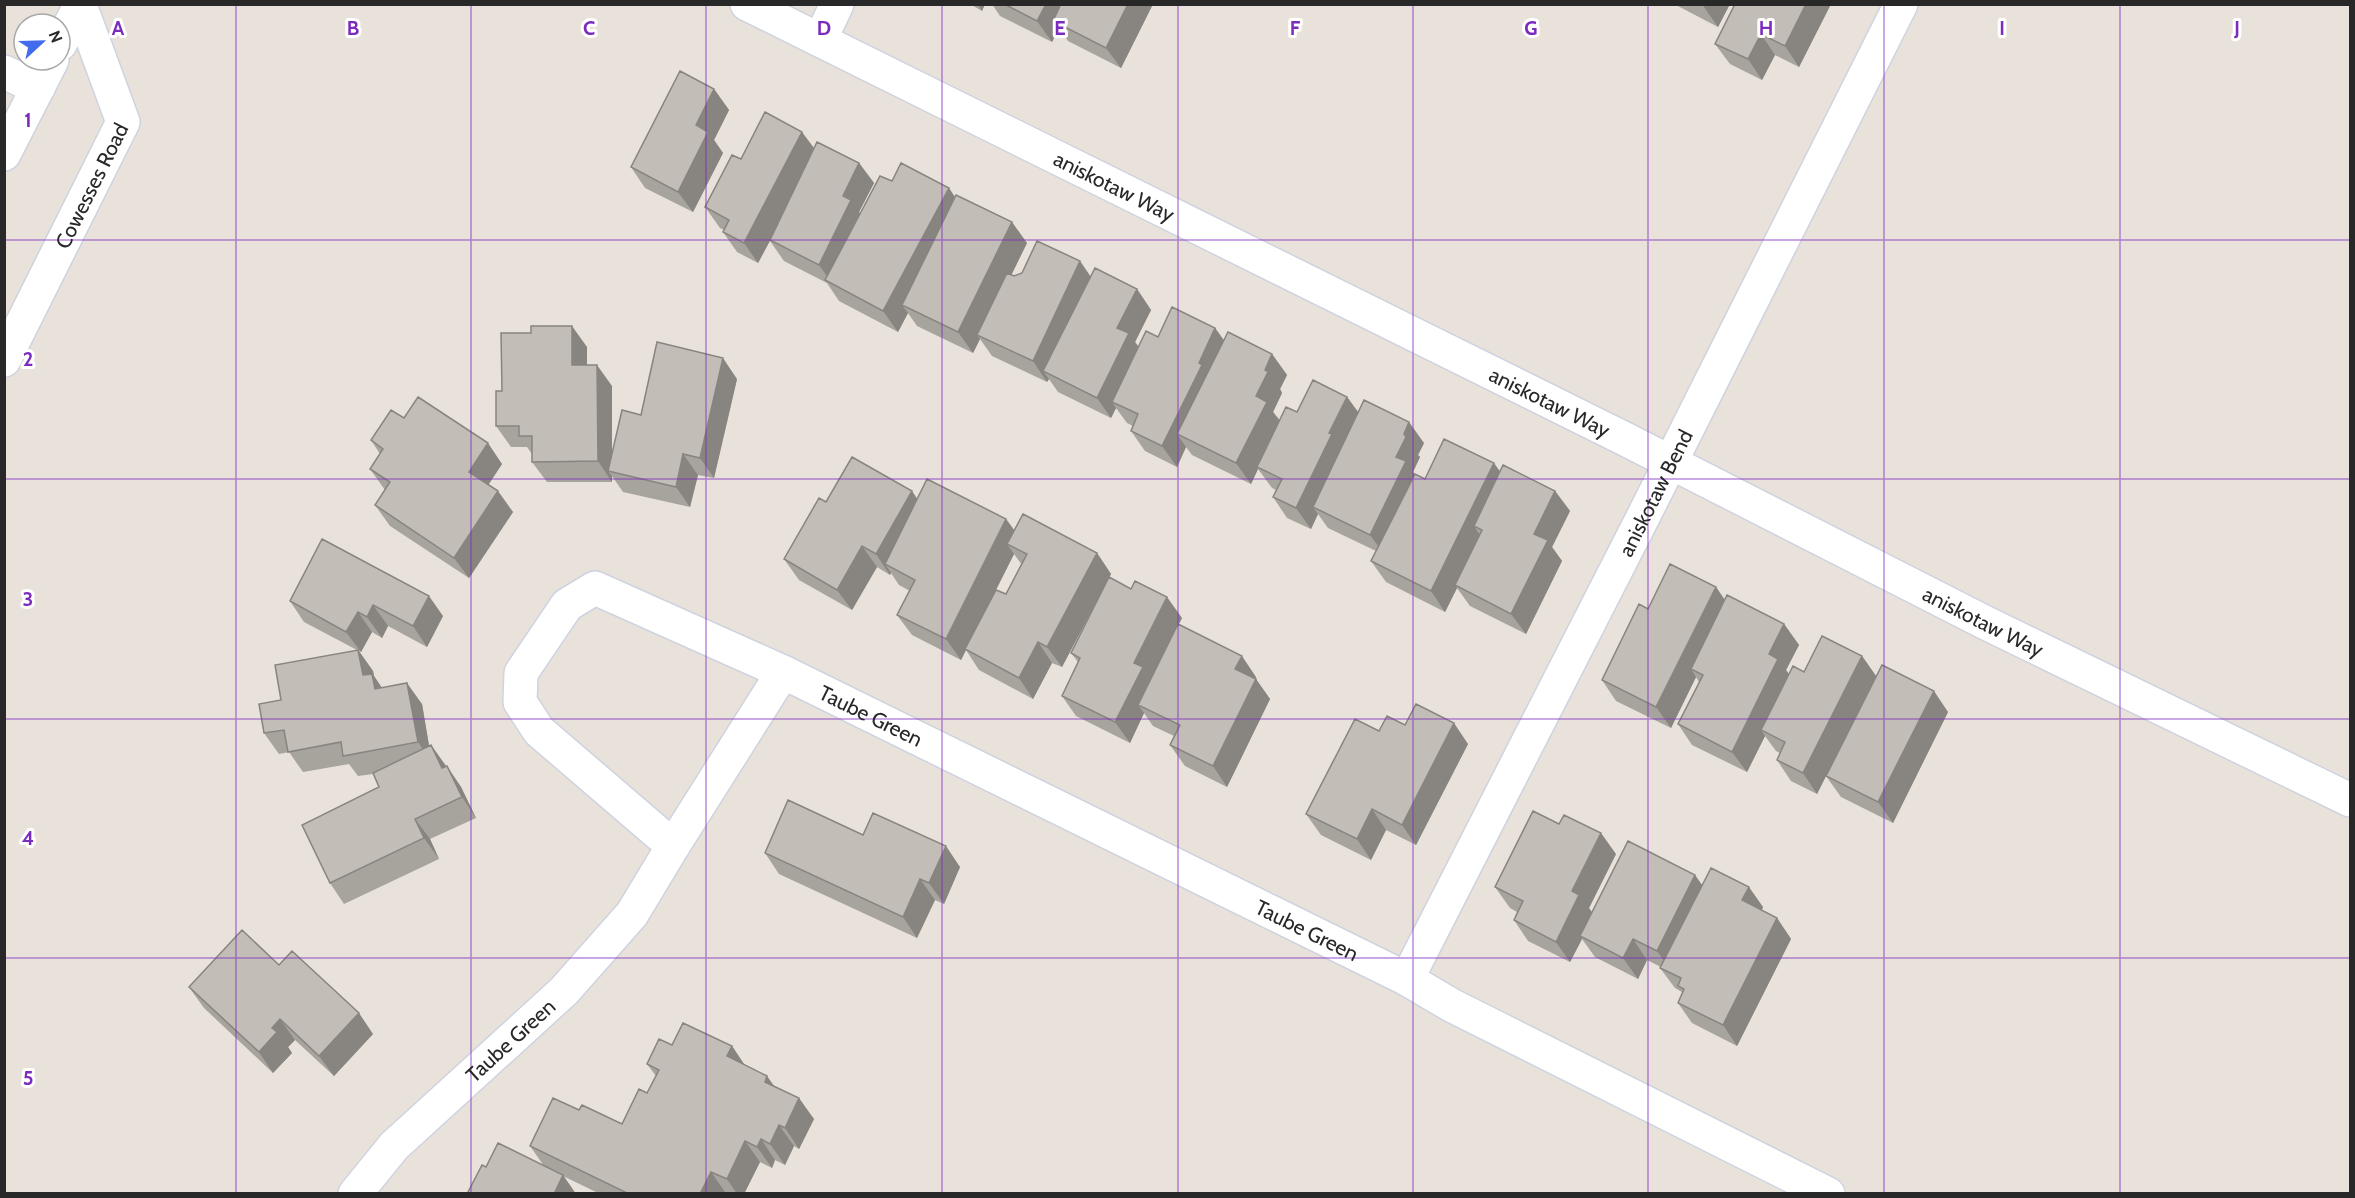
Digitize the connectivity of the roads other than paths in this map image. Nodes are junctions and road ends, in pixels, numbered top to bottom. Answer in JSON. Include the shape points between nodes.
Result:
{"nodes":[{"id":1,"x":747,"y":4,"type":"edge"},
{"id":2,"x":837,"y":4,"type":"edge"},
{"id":3,"x":1901,"y":4,"type":"edge"},
{"id":4,"x":81,"y":5,"type":"edge"},
{"id":5,"x":72,"y":22,"type":"edge"},
{"id":6,"x":820,"y":39,"type":"junction"},
{"id":7,"x":4,"y":72,"type":"edge"},
{"id":8,"x":45,"y":74,"type":"edge"},
{"id":9,"x":4,"y":154,"type":"edge"},
{"id":10,"x":4,"y":360,"type":"edge"},
{"id":11,"x":1671,"y":462,"type":"junction"},
{"id":12,"x":783,"y":672,"type":"junction"},
{"id":13,"x":2350,"y":800,"type":"edge"},
{"id":14,"x":673,"y":846,"type":"junction"},
{"id":15,"x":1407,"y":979,"type":"junction"},
{"id":16,"x":355,"y":1194,"type":"edge"},
{"id":17,"x":1828,"y":1194,"type":"edge"}],
"edges":[{"from":1,"to":6,"type":"street","name":"aniskotaw Way"},
{"from":2,"to":6,"type":"street"},
{"from":3,"to":11,"type":"street","name":"aniskotaw Bend"},
{"from":4,"to":5,"type":"street","name":"Cowesses Road"},
{"from":4,"to":10,"type":"street","name":"Cowesses Road","via":[[123,122]]},
{"from":6,"to":11,"type":"street","name":"aniskotaw Way"},
{"from":7,"to":8,"type":"street"},
{"from":8,"to":9,"type":"street"},
{"from":11,"to":13,"type":"street","name":"aniskotaw Way","via":[[1986,623]]},
{"from":11,"to":15,"type":"street","name":"aniskotaw Bend"},
{"from":12,"to":14,"type":"street","name":"Taube Green"},
{"from":12,"to":14,"type":"street","name":"Taube Green","via":[[595,588],[567,605],[521,673],[520,702],[539,731]]},
{"from":12,"to":15,"type":"street","name":"Taube Green"},
{"from":14,"to":16,"type":"street","name":"Taube Green","via":[[632,914],[564,991],[394,1146]]},
{"from":15,"to":17,"type":"street","name":"Taube Green","via":[[1451,1005]]}]}
